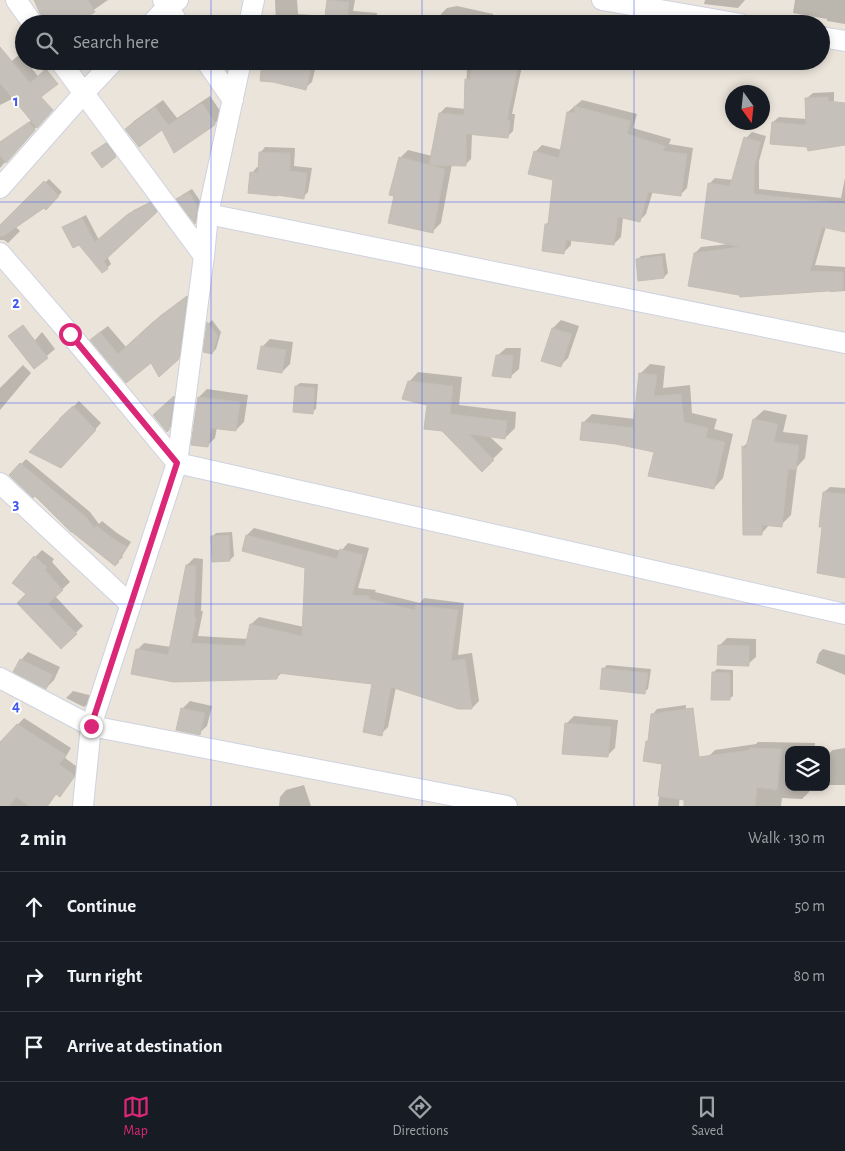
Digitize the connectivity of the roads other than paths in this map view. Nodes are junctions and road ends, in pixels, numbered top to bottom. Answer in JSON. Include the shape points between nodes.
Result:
{"nodes":[{"id":1,"x":16,"y":0,"type":"edge"},
{"id":2,"x":254,"y":0,"type":"edge"},
{"id":3,"x":602,"y":0,"type":"edge"},
{"id":4,"x":169,"y":2,"type":"edge"},
{"id":5,"x":27,"y":15,"type":"edge"},
{"id":6,"x":158,"y":15,"type":"edge"},
{"id":7,"x":175,"y":15,"type":"edge"},
{"id":8,"x":251,"y":15,"type":"edge"},
{"id":9,"x":689,"y":15,"type":"edge"},
{"id":10,"x":830,"y":38,"type":"edge"},
{"id":11,"x":845,"y":41,"type":"edge"},
{"id":12,"x":66,"y":70,"type":"edge"},
{"id":13,"x":106,"y":70,"type":"edge"},
{"id":14,"x":212,"y":70,"type":"edge"},
{"id":15,"x":239,"y":70,"type":"edge"},
{"id":16,"x":83,"y":94,"type":"junction"},
{"id":17,"x":233,"y":100,"type":"junction"},
{"id":18,"x":0,"y":188,"type":"edge"},
{"id":19,"x":208,"y":214,"type":"junction"},
{"id":20,"x":0,"y":253,"type":"edge"},
{"id":21,"x":204,"y":256,"type":"junction"},
{"id":22,"x":845,"y":343,"type":"edge"},
{"id":23,"x":177,"y":463,"type":"junction"},
{"id":24,"x":0,"y":483,"type":"edge"},
{"id":25,"x":131,"y":605,"type":"junction"},
{"id":26,"x":845,"y":614,"type":"edge"},
{"id":27,"x":0,"y":678,"type":"edge"},
{"id":28,"x":91,"y":726,"type":"junction"},
{"id":29,"x":83,"y":806,"type":"edge"},
{"id":30,"x":507,"y":806,"type":"edge"}],
"edges":[{"from":1,"to":5,"type":"street"},
{"from":2,"to":8,"type":"street"},
{"from":3,"to":9,"type":"street"},
{"from":4,"to":6,"type":"street"},
{"from":4,"to":7,"type":"street"},
{"from":10,"to":11,"type":"street"},
{"from":12,"to":16,"type":"street"},
{"from":13,"to":16,"type":"street"},
{"from":14,"to":17,"type":"street"},
{"from":15,"to":17,"type":"street"},
{"from":16,"to":18,"type":"street"},
{"from":16,"to":21,"type":"street"},
{"from":17,"to":19,"type":"street"},
{"from":19,"to":21,"type":"street"},
{"from":19,"to":22,"type":"street"},
{"from":20,"to":23,"type":"street"},
{"from":21,"to":23,"type":"street"},
{"from":23,"to":25,"type":"street"},
{"from":23,"to":26,"type":"street"},
{"from":24,"to":25,"type":"street"},
{"from":25,"to":28,"type":"street"},
{"from":27,"to":28,"type":"street"},
{"from":28,"to":29,"type":"street"},
{"from":28,"to":30,"type":"street"}]}
